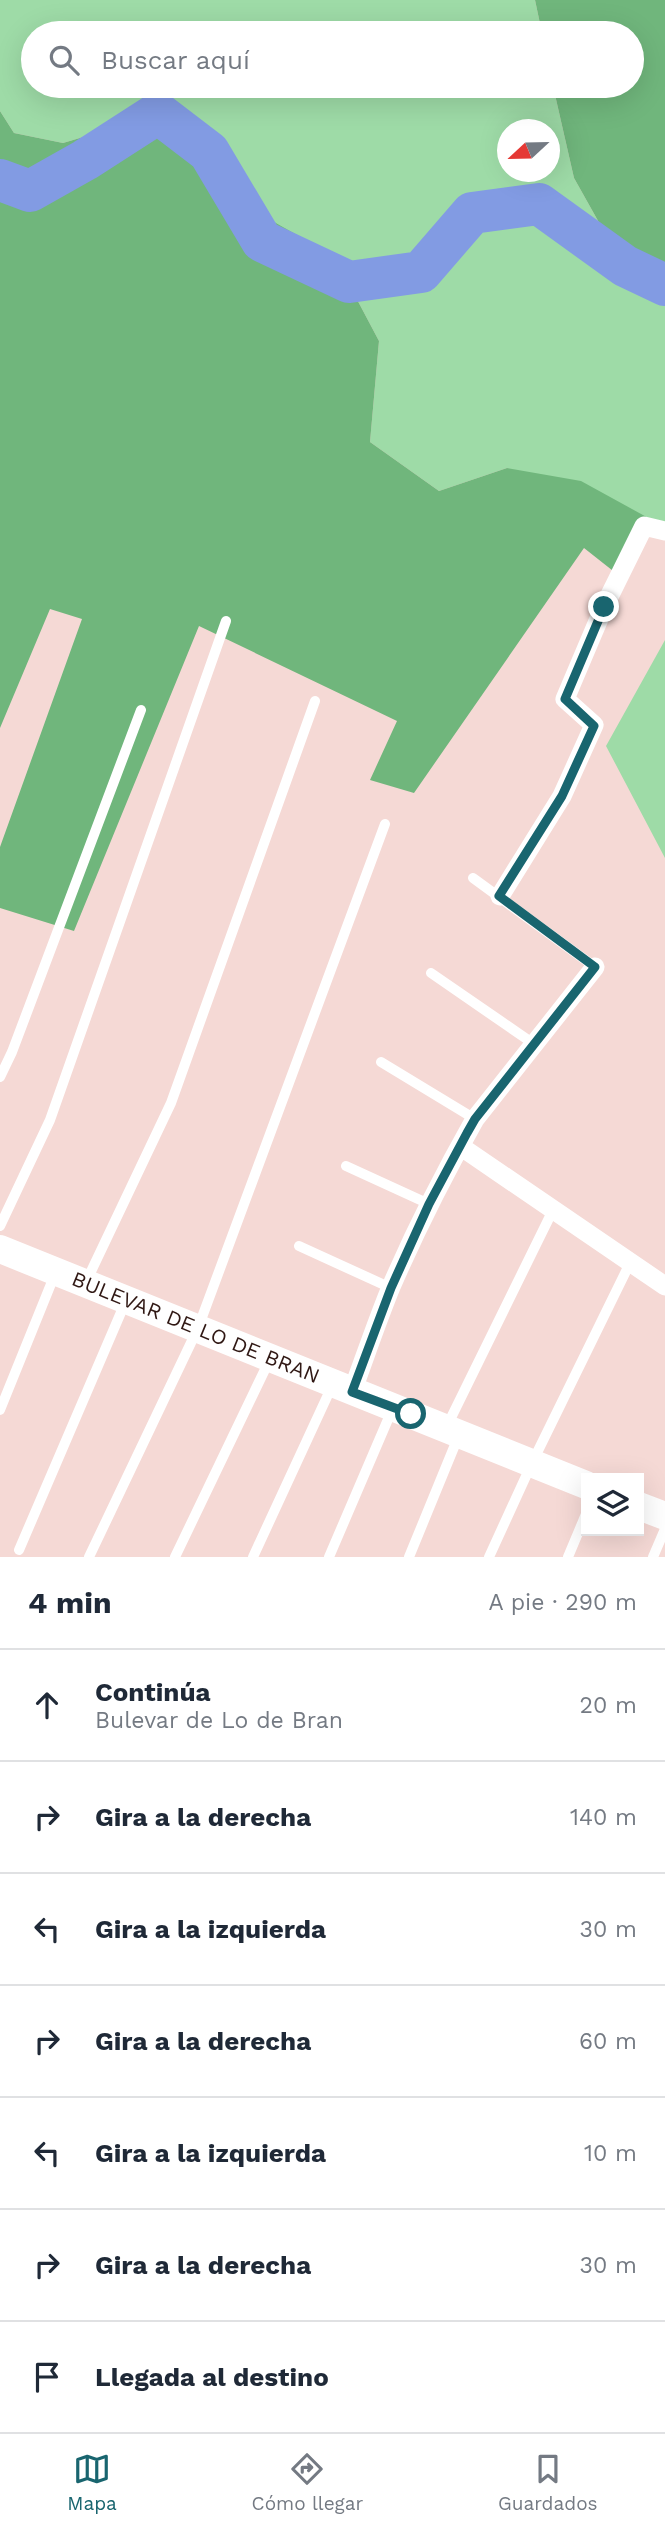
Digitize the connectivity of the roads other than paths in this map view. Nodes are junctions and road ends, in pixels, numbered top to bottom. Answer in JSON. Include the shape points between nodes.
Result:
{"nodes":[{"id":1,"x":665,"y":531,"type":"edge"},
{"id":2,"x":226,"y":621,"type":"dead end"},
{"id":3,"x":315,"y":701,"type":"dead end"},
{"id":4,"x":141,"y":710,"type":"dead end"},
{"id":5,"x":385,"y":824,"type":"dead end"},
{"id":6,"x":474,"y":878,"type":"dead end"},
{"id":7,"x":499,"y":896,"type":"junction"},
{"id":8,"x":595,"y":967,"type":"joint"},
{"id":9,"x":430,"y":973,"type":"dead end"},
{"id":10,"x":534,"y":1044,"type":"junction"},
{"id":11,"x":0,"y":1048,"type":"edge"},
{"id":12,"x":12,"y":1052,"type":"junction"},
{"id":13,"x":381,"y":1062,"type":"dead end"},
{"id":14,"x":0,"y":1077,"type":"edge"},
{"id":15,"x":475,"y":1119,"type":"junction"},
{"id":16,"x":460,"y":1146,"type":"junction"},
{"id":17,"x":346,"y":1166,"type":"dead end"},
{"id":18,"x":429,"y":1204,"type":"junction"},
{"id":19,"x":553,"y":1210,"type":"junction"},
{"id":20,"x":0,"y":1226,"type":"edge"},
{"id":21,"x":299,"y":1246,"type":"dead end"},
{"id":22,"x":0,"y":1249,"type":"edge"},
{"id":23,"x":631,"y":1262,"type":"junction"},
{"id":24,"x":56,"y":1271,"type":"junction"},
{"id":25,"x":85,"y":1283,"type":"junction"},
{"id":26,"x":665,"y":1286,"type":"edge"},
{"id":27,"x":391,"y":1288,"type":"junction"},
{"id":28,"x":127,"y":1300,"type":"junction"},
{"id":29,"x":198,"y":1328,"type":"junction"},
{"id":30,"x":271,"y":1358,"type":"junction"},
{"id":31,"x":343,"y":1387,"type":"junction"},
{"id":32,"x":393,"y":1407,"type":"junction"},
{"id":33,"x":0,"y":1410,"type":"edge"},
{"id":34,"x":453,"y":1431,"type":"junction"},
{"id":35,"x":531,"y":1463,"type":"junction"},
{"id":36,"x":581,"y":1483,"type":"edge"},
{"id":37,"x":644,"y":1508,"type":"edge"},
{"id":38,"x":665,"y":1516,"type":"edge"},
{"id":39,"x":581,"y":1526,"type":"edge"},
{"id":40,"x":665,"y":1530,"type":"edge"},
{"id":41,"x":19,"y":1550,"type":"dead end"},
{"id":42,"x":89,"y":1557,"type":"edge"},
{"id":43,"x":175,"y":1557,"type":"edge"},
{"id":44,"x":253,"y":1557,"type":"edge"},
{"id":45,"x":328,"y":1557,"type":"edge"},
{"id":46,"x":408,"y":1557,"type":"edge"},
{"id":47,"x":489,"y":1557,"type":"edge"},
{"id":48,"x":568,"y":1557,"type":"edge"},
{"id":49,"x":653,"y":1557,"type":"edge"}],
"edges":[{"from":1,"to":7,"type":"street","via":[[644,526],[604,607],[565,699],[594,726],[562,796]]},
{"from":2,"to":20,"type":"lane","via":[[50,1120]]},
{"from":3,"to":25,"type":"lane","via":[[171,1103]]},
{"from":4,"to":12,"type":"lane"},
{"from":5,"to":29,"type":"lane"},
{"from":6,"to":7,"type":"lane"},
{"from":7,"to":8,"type":"lane"},
{"from":8,"to":10,"type":"street"},
{"from":9,"to":10,"type":"lane"},
{"from":10,"to":15,"type":"street"},
{"from":11,"to":12,"type":"lane"},
{"from":12,"to":14,"type":"lane"},
{"from":13,"to":15,"type":"lane"},
{"from":15,"to":16,"type":"street"},
{"from":16,"to":18,"type":"street"},
{"from":16,"to":19,"type":"street"},
{"from":17,"to":18,"type":"lane"},
{"from":18,"to":27,"type":"street"},
{"from":19,"to":23,"type":"street"},
{"from":19,"to":34,"type":"lane"},
{"from":21,"to":27,"type":"lane"},
{"from":22,"to":24,"type":"street","name":"BULEVAR DE LO DE BRAN"},
{"from":23,"to":26,"type":"street"},
{"from":23,"to":35,"type":"lane"},
{"from":24,"to":25,"type":"street","name":"BULEVAR DE LO DE BRAN"},
{"from":24,"to":33,"type":"lane"},
{"from":25,"to":28,"type":"street","name":"BULEVAR DE LO DE BRAN"},
{"from":27,"to":31,"type":"street"},
{"from":28,"to":29,"type":"street","name":"BULEVAR DE LO DE BRAN"},
{"from":28,"to":41,"type":"lane"},
{"from":29,"to":30,"type":"street","name":"BULEVAR DE LO DE BRAN"},
{"from":29,"to":42,"type":"lane"},
{"from":30,"to":31,"type":"street","name":"BULEVAR DE LO DE BRAN"},
{"from":30,"to":43,"type":"lane"},
{"from":31,"to":32,"type":"street","name":"BULEVAR DE LO DE BRAN"},
{"from":31,"to":44,"type":"lane"},
{"from":32,"to":34,"type":"street","name":"BULEVAR DE LO DE BRAN"},
{"from":32,"to":45,"type":"lane"},
{"from":34,"to":35,"type":"street","name":"BULEVAR DE LO DE BRAN"},
{"from":34,"to":46,"type":"lane"},
{"from":35,"to":36,"type":"street","name":"BULEVAR DE LO DE BRAN"},
{"from":35,"to":47,"type":"lane"},
{"from":37,"to":38,"type":"street"},
{"from":39,"to":48,"type":"lane"},
{"from":40,"to":49,"type":"lane"}]}
